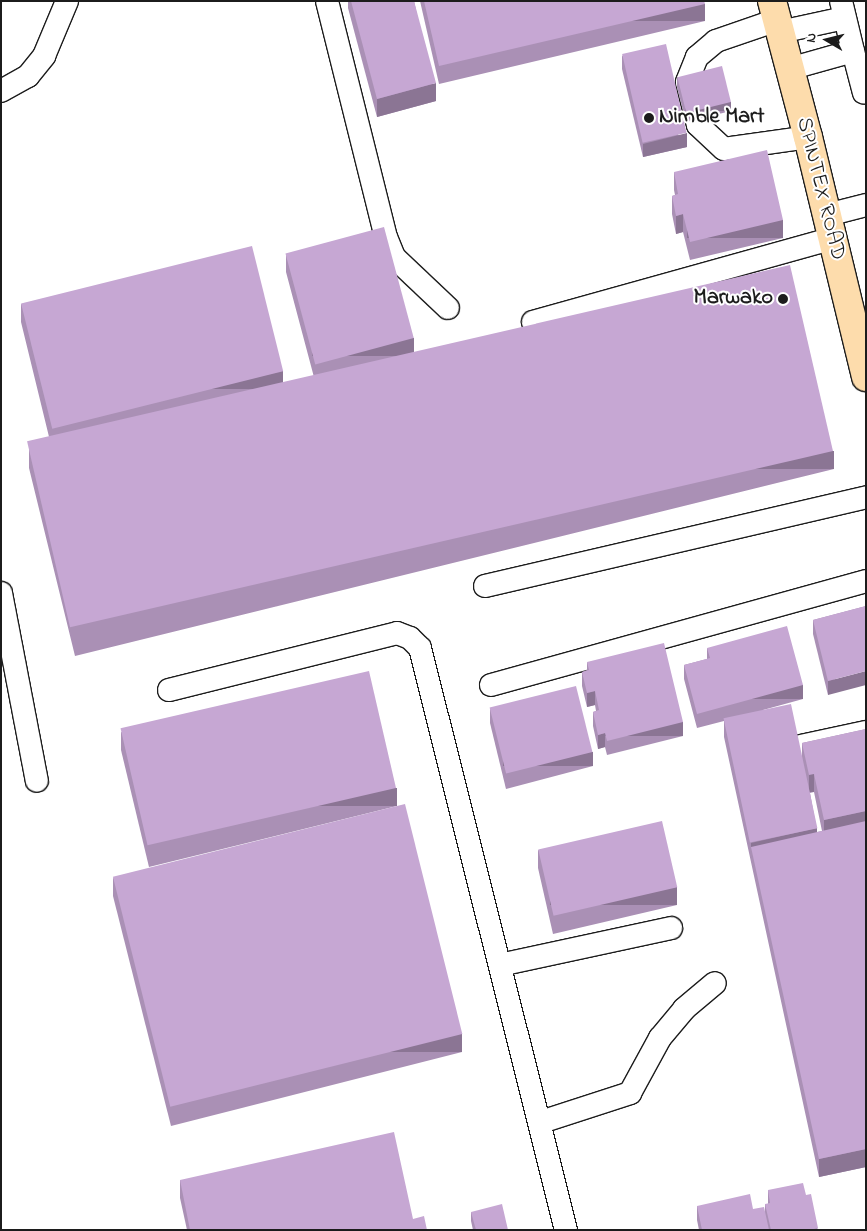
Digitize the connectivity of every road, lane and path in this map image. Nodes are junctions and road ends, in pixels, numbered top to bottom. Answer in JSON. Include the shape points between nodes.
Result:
{"nodes":[{"id":1,"x":67,"y":1,"type":"edge"},
{"id":2,"x":327,"y":1,"type":"edge"},
{"id":3,"x":843,"y":9,"type":"edge"},
{"id":4,"x":776,"y":18,"type":"edge"},
{"id":5,"x":853,"y":50,"type":"junction"},
{"id":6,"x":789,"y":69,"type":"junction"},
{"id":7,"x":1,"y":91,"type":"edge"},
{"id":8,"x":864,"y":93,"type":"dead end"},
{"id":9,"x":808,"y":137,"type":"junction"},
{"id":10,"x":866,"y":205,"type":"edge"},
{"id":11,"x":830,"y":226,"type":"junction"},
{"id":12,"x":448,"y":308,"type":"dead end"},
{"id":13,"x":533,"y":322,"type":"dead end"},
{"id":14,"x":866,"y":377,"type":"edge"},
{"id":15,"x":866,"y":497,"type":"edge"},
{"id":16,"x":866,"y":581,"type":"edge"},
{"id":17,"x":485,"y":586,"type":"dead end"},
{"id":18,"x":1,"y":593,"type":"edge"},
{"id":19,"x":490,"y":685,"type":"dead end"},
{"id":20,"x":168,"y":690,"type":"dead end"},
{"id":21,"x":866,"y":732,"type":"edge"},
{"id":22,"x":801,"y":746,"type":"edge"},
{"id":23,"x":37,"y":781,"type":"dead end"},
{"id":24,"x":671,"y":928,"type":"dead end"},
{"id":25,"x":500,"y":965,"type":"junction"},
{"id":26,"x":715,"y":983,"type":"dead end"},
{"id":27,"x":541,"y":1122,"type":"junction"},
{"id":28,"x":566,"y":1230,"type":"edge"}],
"edges":[{"from":1,"to":7,"type":"lane","via":[[44,56],[28,76]]},
{"from":2,"to":12,"type":"lane","via":[[386,237],[394,257]]},
{"from":3,"to":4,"type":"lane"},
{"from":3,"to":5,"type":"lane"},
{"from":4,"to":6,"type":"main road","name":"SPINTEX ROAD"},
{"from":4,"to":9,"type":"lane","via":[[716,41],[697,57],[687,82],[698,124],[724,149]]},
{"from":5,"to":6,"type":"lane"},
{"from":5,"to":8,"type":"lane"},
{"from":6,"to":9,"type":"main road","name":"SPINTEX ROAD"},
{"from":9,"to":11,"type":"main road","name":"SPINTEX ROAD"},
{"from":10,"to":11,"type":"lane"},
{"from":11,"to":13,"type":"lane"},
{"from":11,"to":14,"type":"main road","name":"SPINTEX ROAD"},
{"from":15,"to":17,"type":"lane"},
{"from":16,"to":19,"type":"lane"},
{"from":18,"to":23,"type":"lane"},
{"from":20,"to":25,"type":"lane","via":[[397,633],[410,638],[420,648]]},
{"from":21,"to":22,"type":"lane"},
{"from":24,"to":25,"type":"lane"},
{"from":25,"to":27,"type":"lane"},
{"from":26,"to":27,"type":"lane","via":[[684,1009],[660,1038],[630,1093]]},
{"from":27,"to":28,"type":"lane"}]}
